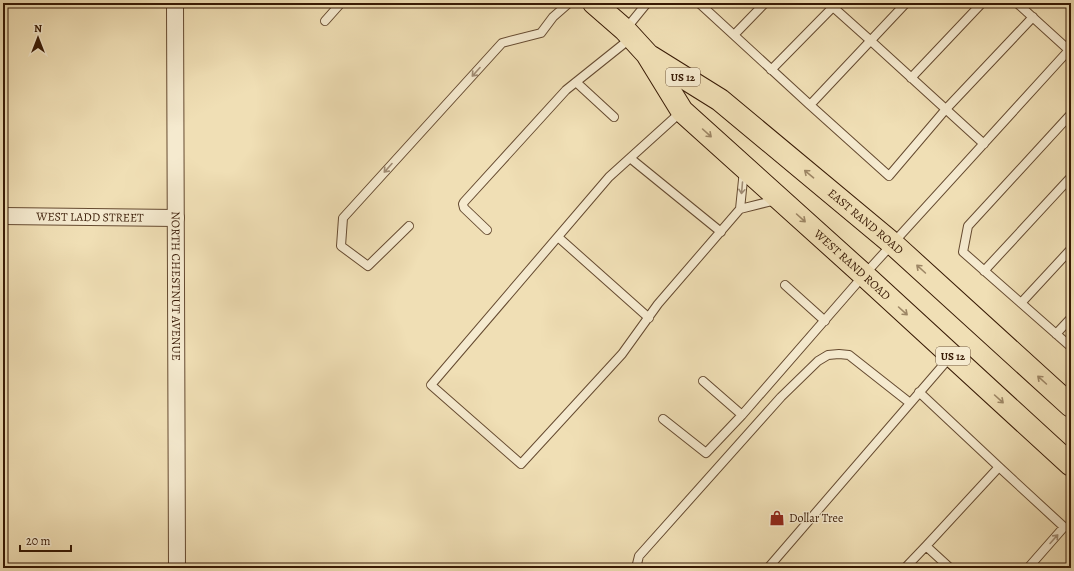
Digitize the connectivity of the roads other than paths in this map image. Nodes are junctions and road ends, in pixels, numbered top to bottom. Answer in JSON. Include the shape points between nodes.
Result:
{"nodes":[{"id":1,"x":175,"y":3,"type":"edge"},
{"id":2,"x":341,"y":3,"type":"edge"},
{"id":3,"x":569,"y":3,"type":"edge"},
{"id":4,"x":594,"y":3,"type":"edge"},
{"id":5,"x":648,"y":3,"type":"edge"},
{"id":6,"x":699,"y":3,"type":"edge"},
{"id":7,"x":765,"y":3,"type":"edge"},
{"id":8,"x":906,"y":3,"type":"edge"},
{"id":9,"x":982,"y":3,"type":"edge"},
{"id":10,"x":835,"y":5,"type":"edge"},
{"id":11,"x":1023,"y":5,"type":"edge"},
{"id":12,"x":1033,"y":17,"type":"junction"},
{"id":13,"x":326,"y":21,"type":"dead end"},
{"id":14,"x":628,"y":34,"type":"junction"},
{"id":15,"x":734,"y":36,"type":"junction"},
{"id":16,"x":871,"y":41,"type":"junction"},
{"id":17,"x":1070,"y":51,"type":"edge"},
{"id":18,"x":647,"y":54,"type":"junction"},
{"id":19,"x":771,"y":70,"type":"junction"},
{"id":20,"x":911,"y":78,"type":"junction"},
{"id":21,"x":576,"y":82,"type":"junction"},
{"id":22,"x":810,"y":105,"type":"junction"},
{"id":23,"x":946,"y":109,"type":"junction"},
{"id":24,"x":682,"y":111,"type":"junction"},
{"id":25,"x":1071,"y":114,"type":"edge"},
{"id":26,"x":614,"y":117,"type":"dead end"},
{"id":27,"x":984,"y":144,"type":"junction"},
{"id":28,"x":630,"y":158,"type":"junction"},
{"id":29,"x":744,"y":166,"type":"junction"},
{"id":30,"x":1071,"y":177,"type":"edge"},
{"id":31,"x":779,"y":199,"type":"junction"},
{"id":32,"x":740,"y":209,"type":"junction"},
{"id":33,"x":3,"y":216,"type":"edge"},
{"id":34,"x":176,"y":218,"type":"junction"},
{"id":35,"x":409,"y":226,"type":"dead end"},
{"id":36,"x":487,"y":230,"type":"dead end"},
{"id":37,"x":720,"y":232,"type":"junction"},
{"id":38,"x":558,"y":237,"type":"junction"},
{"id":39,"x":893,"y":244,"type":"junction"},
{"id":40,"x":1071,"y":249,"type":"edge"},
{"id":41,"x":984,"y":271,"type":"junction"},
{"id":42,"x":864,"y":275,"type":"junction"},
{"id":43,"x":785,"y":285,"type":"dead end"},
{"id":44,"x":1021,"y":303,"type":"junction"},
{"id":45,"x":649,"y":318,"type":"junction"},
{"id":46,"x":1071,"y":318,"type":"edge"},
{"id":47,"x":824,"y":321,"type":"junction"},
{"id":48,"x":1056,"y":334,"type":"junction"},
{"id":49,"x":1071,"y":347,"type":"edge"},
{"id":50,"x":952,"y":355,"type":"junction"},
{"id":51,"x":703,"y":381,"type":"dead end"},
{"id":52,"x":919,"y":392,"type":"junction"},
{"id":53,"x":910,"y":403,"type":"junction"},
{"id":54,"x":1071,"y":406,"type":"edge"},
{"id":55,"x":742,"y":415,"type":"junction"},
{"id":56,"x":663,"y":419,"type":"dead end"},
{"id":57,"x":1071,"y":465,"type":"edge"},
{"id":58,"x":999,"y":467,"type":"junction"},
{"id":59,"x":926,"y":546,"type":"junction"},
{"id":60,"x":177,"y":568,"type":"edge"},
{"id":61,"x":636,"y":568,"type":"edge"},
{"id":62,"x":768,"y":568,"type":"edge"},
{"id":63,"x":905,"y":568,"type":"edge"},
{"id":64,"x":950,"y":568,"type":"edge"},
{"id":65,"x":1028,"y":568,"type":"edge"}],
"edges":[{"from":1,"to":34,"type":"street","name":"NORTH CHESTNUT AVENUE"},
{"from":2,"to":13,"type":"lane"},
{"from":3,"to":35,"type":"lane","one_way":true,"via":[[553,17],[541,33],[502,43],[343,218],[341,246],[368,266]]},
{"from":4,"to":14,"type":"main road","number":"US 12"},
{"from":5,"to":14,"type":"lane"},
{"from":6,"to":15,"type":"lane"},
{"from":7,"to":15,"type":"lane"},
{"from":8,"to":16,"type":"lane"},
{"from":9,"to":20,"type":"lane"},
{"from":10,"to":16,"type":"lane"},
{"from":10,"to":19,"type":"lane"},
{"from":11,"to":12,"type":"lane"},
{"from":12,"to":17,"type":"lane"},
{"from":12,"to":23,"type":"lane"},
{"from":14,"to":18,"type":"main road","number":"US 12"},
{"from":14,"to":21,"type":"lane"},
{"from":15,"to":19,"type":"lane"},
{"from":16,"to":20,"type":"lane"},
{"from":16,"to":22,"type":"lane"},
{"from":17,"to":27,"type":"lane"},
{"from":18,"to":24,"type":"main road","name":"WEST RAND ROAD","number":"US 12"},
{"from":39,"to":18,"type":"main road","name":"EAST RAND ROAD","number":"US 12","one_way":true,"via":[[720,100]]},
{"from":19,"to":22,"type":"lane"},
{"from":20,"to":23,"type":"lane"},
{"from":21,"to":26,"type":"lane"},
{"from":21,"to":36,"type":"lane","via":[[464,202],[464,208]]},
{"from":22,"to":23,"type":"lane","via":[[890,176]]},
{"from":23,"to":27,"type":"lane"},
{"from":24,"to":28,"type":"lane"},
{"from":24,"to":29,"type":"main road","name":"WEST RAND ROAD","number":"US 12","one_way":true},
{"from":25,"to":41,"type":"lane","via":[[968,226],[963,252]]},
{"from":27,"to":39,"type":"lane"},
{"from":28,"to":37,"type":"lane"},
{"from":28,"to":38,"type":"lane","via":[[609,178]]},
{"from":29,"to":31,"type":"main road","name":"WEST RAND ROAD","number":"US 12"},
{"from":29,"to":32,"type":"lane","one_way":true},
{"from":30,"to":41,"type":"lane"},
{"from":31,"to":32,"type":"lane"},
{"from":31,"to":42,"type":"main road","name":"WEST RAND ROAD","number":"US 12","one_way":true},
{"from":32,"to":37,"type":"lane"},
{"from":33,"to":34,"type":"street","name":"WEST LADD STREET"},
{"from":34,"to":60,"type":"street","name":"NORTH CHESTNUT AVENUE"},
{"from":37,"to":45,"type":"lane"},
{"from":38,"to":45,"type":"lane"},
{"from":38,"to":45,"type":"lane","via":[[431,385],[521,464],[622,354]]},
{"from":39,"to":42,"type":"lane"},
{"from":54,"to":39,"type":"main road","name":"EAST RAND ROAD","number":"US 12","one_way":true},
{"from":40,"to":44,"type":"lane"},
{"from":41,"to":44,"type":"lane"},
{"from":42,"to":47,"type":"lane"},
{"from":42,"to":50,"type":"main road","name":"WEST RAND ROAD","number":"US 12","one_way":true},
{"from":43,"to":47,"type":"lane"},
{"from":44,"to":48,"type":"lane"},
{"from":46,"to":48,"type":"lane"},
{"from":47,"to":55,"type":"lane"},
{"from":48,"to":49,"type":"lane"},
{"from":50,"to":52,"type":"lane"},
{"from":50,"to":57,"type":"main road","name":"WEST RAND ROAD","number":"US 12","one_way":true},
{"from":51,"to":55,"type":"lane"},
{"from":52,"to":53,"type":"lane"},
{"from":52,"to":58,"type":"lane"},
{"from":53,"to":61,"type":"lane","via":[[849,355],[828,355],[781,397],[639,556]]},
{"from":53,"to":62,"type":"lane"},
{"from":55,"to":56,"type":"lane","via":[[706,453]]},
{"from":58,"to":59,"type":"lane"},
{"from":65,"to":58,"type":"lane","one_way":true,"via":[[1064,527]]},
{"from":59,"to":63,"type":"lane"},
{"from":59,"to":64,"type":"lane"}]}
